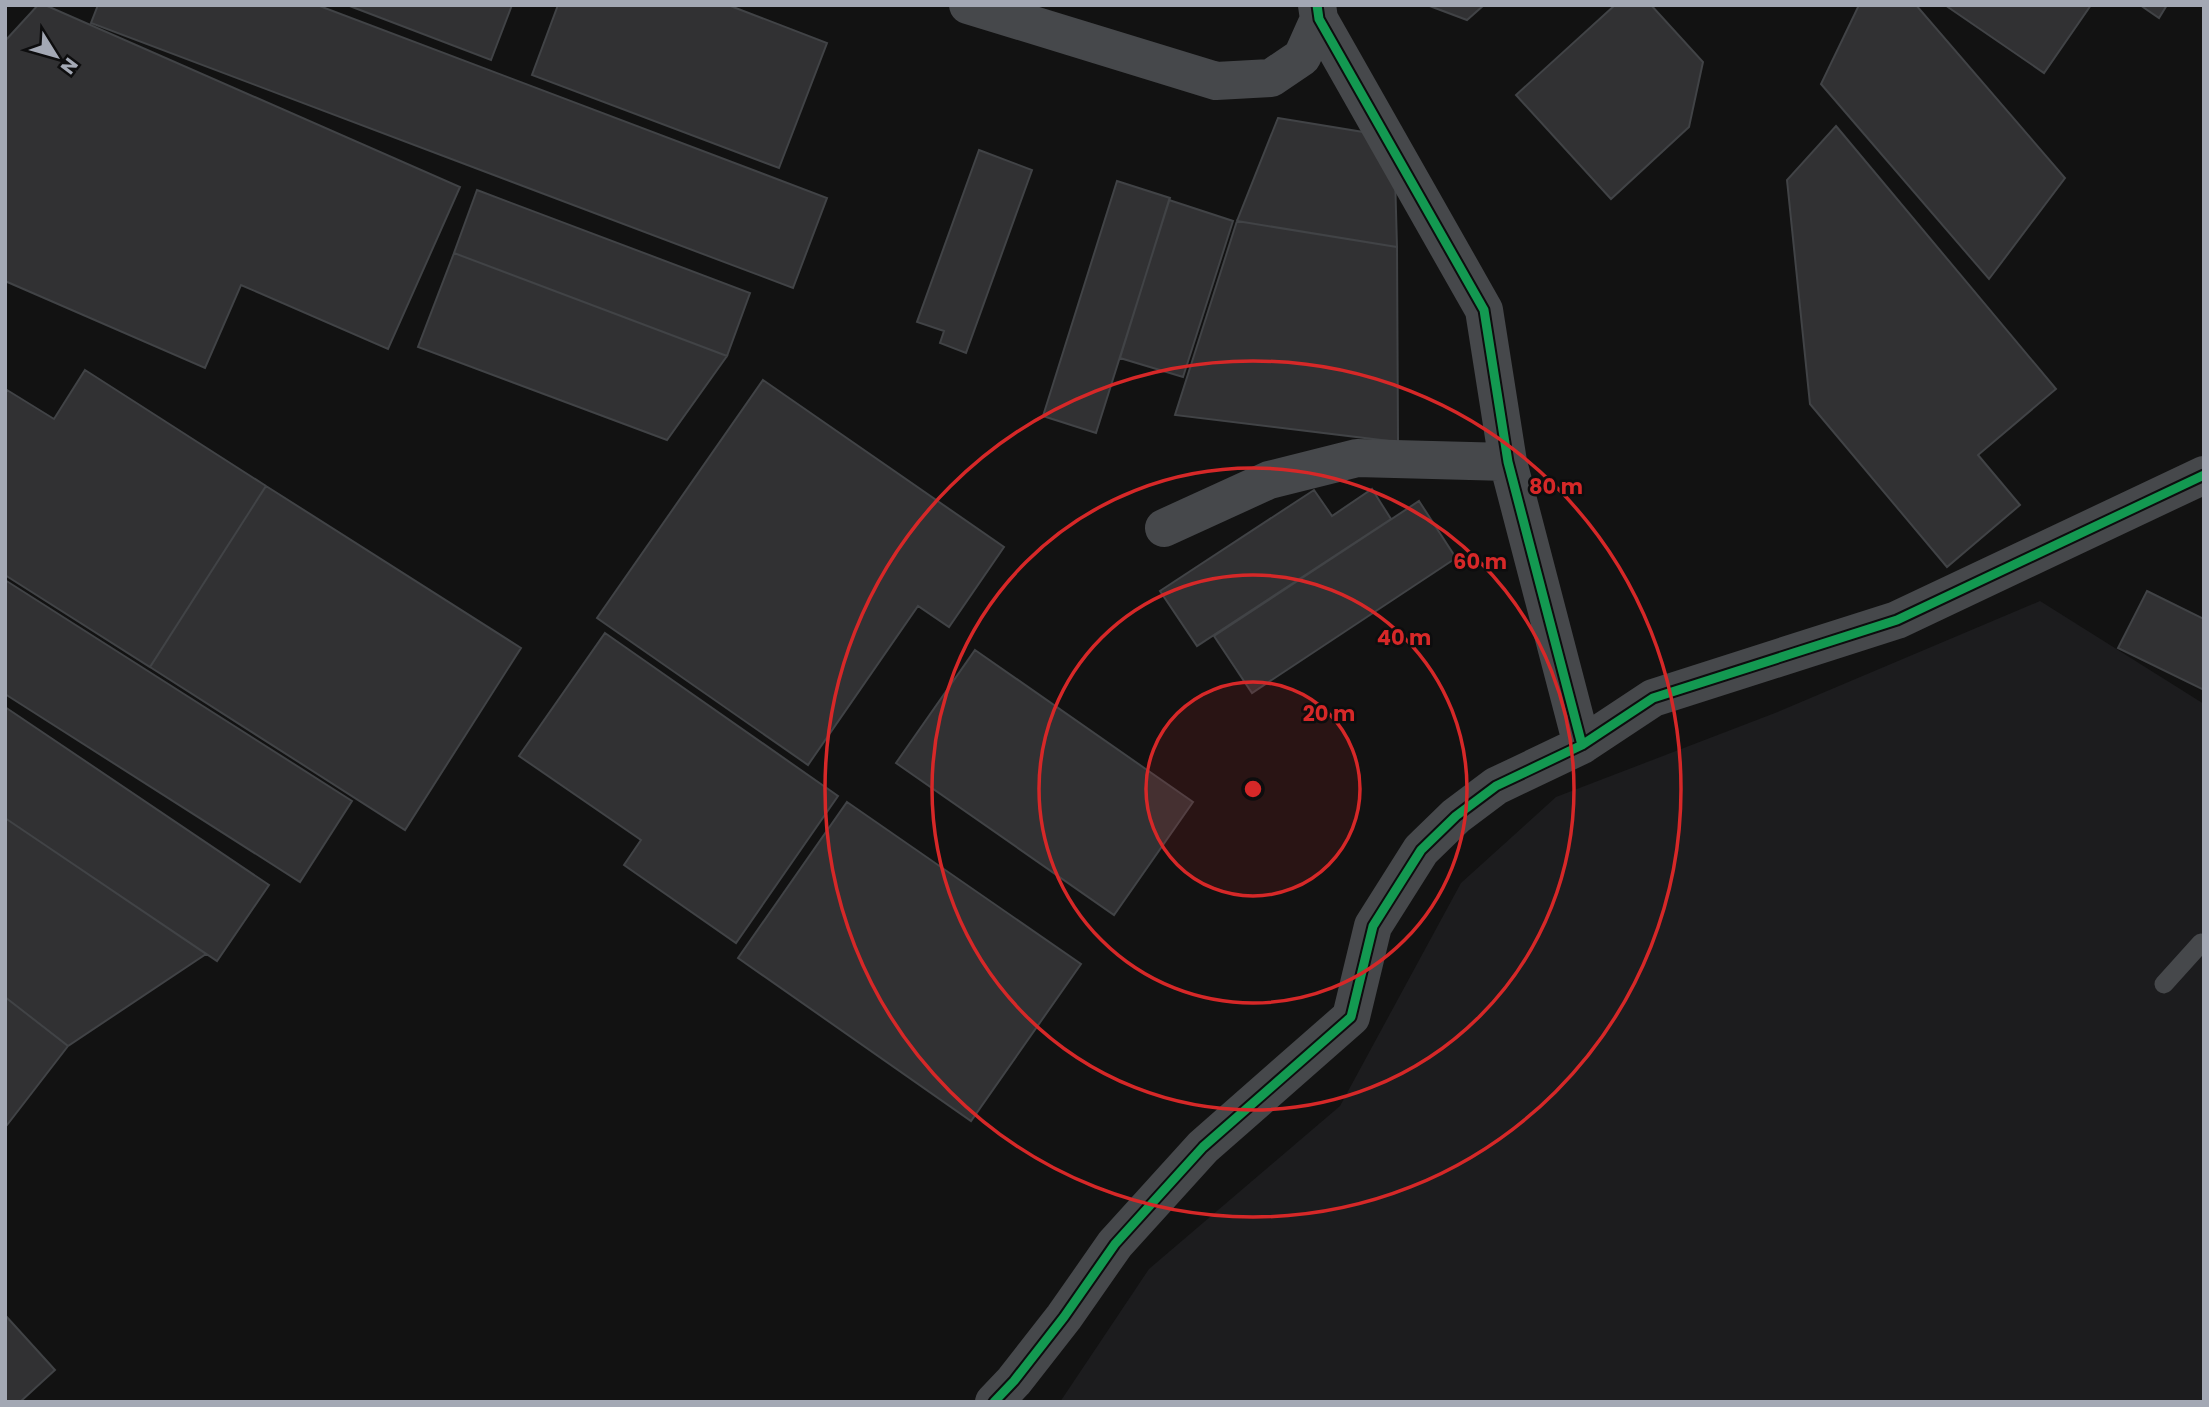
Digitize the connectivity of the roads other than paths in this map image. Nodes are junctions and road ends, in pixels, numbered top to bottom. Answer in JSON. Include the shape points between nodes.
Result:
{"nodes":[{"id":1,"x":968,"y":5,"type":"edge"},
{"id":2,"x":1318,"y":12,"type":"edge"},
{"id":3,"x":1508,"y":462,"type":"junction"},
{"id":4,"x":2204,"y":475,"type":"edge"},
{"id":5,"x":1164,"y":528,"type":"dead end"},
{"id":6,"x":1582,"y":745,"type":"junction"},
{"id":7,"x":2201,"y":943,"type":"dead end"},
{"id":8,"x":2164,"y":984,"type":"dead end"},
{"id":9,"x":994,"y":1402,"type":"edge"}],
"edges":[{"from":1,"to":2,"type":"street","via":[[1216,80],[1271,78],[1302,57]]},
{"from":2,"to":3,"type":"street","via":[[1484,310]]},
{"from":3,"to":5,"type":"street","via":[[1357,458],[1269,480]]},
{"from":3,"to":6,"type":"street"},
{"from":4,"to":6,"type":"street","via":[[1897,620],[1653,698]]},
{"from":6,"to":9,"type":"street","via":[[1496,786],[1421,850],[1373,926],[1351,1017],[1203,1147],[1115,1244],[1064,1317]]},
{"from":7,"to":8,"type":"lane"}]}
